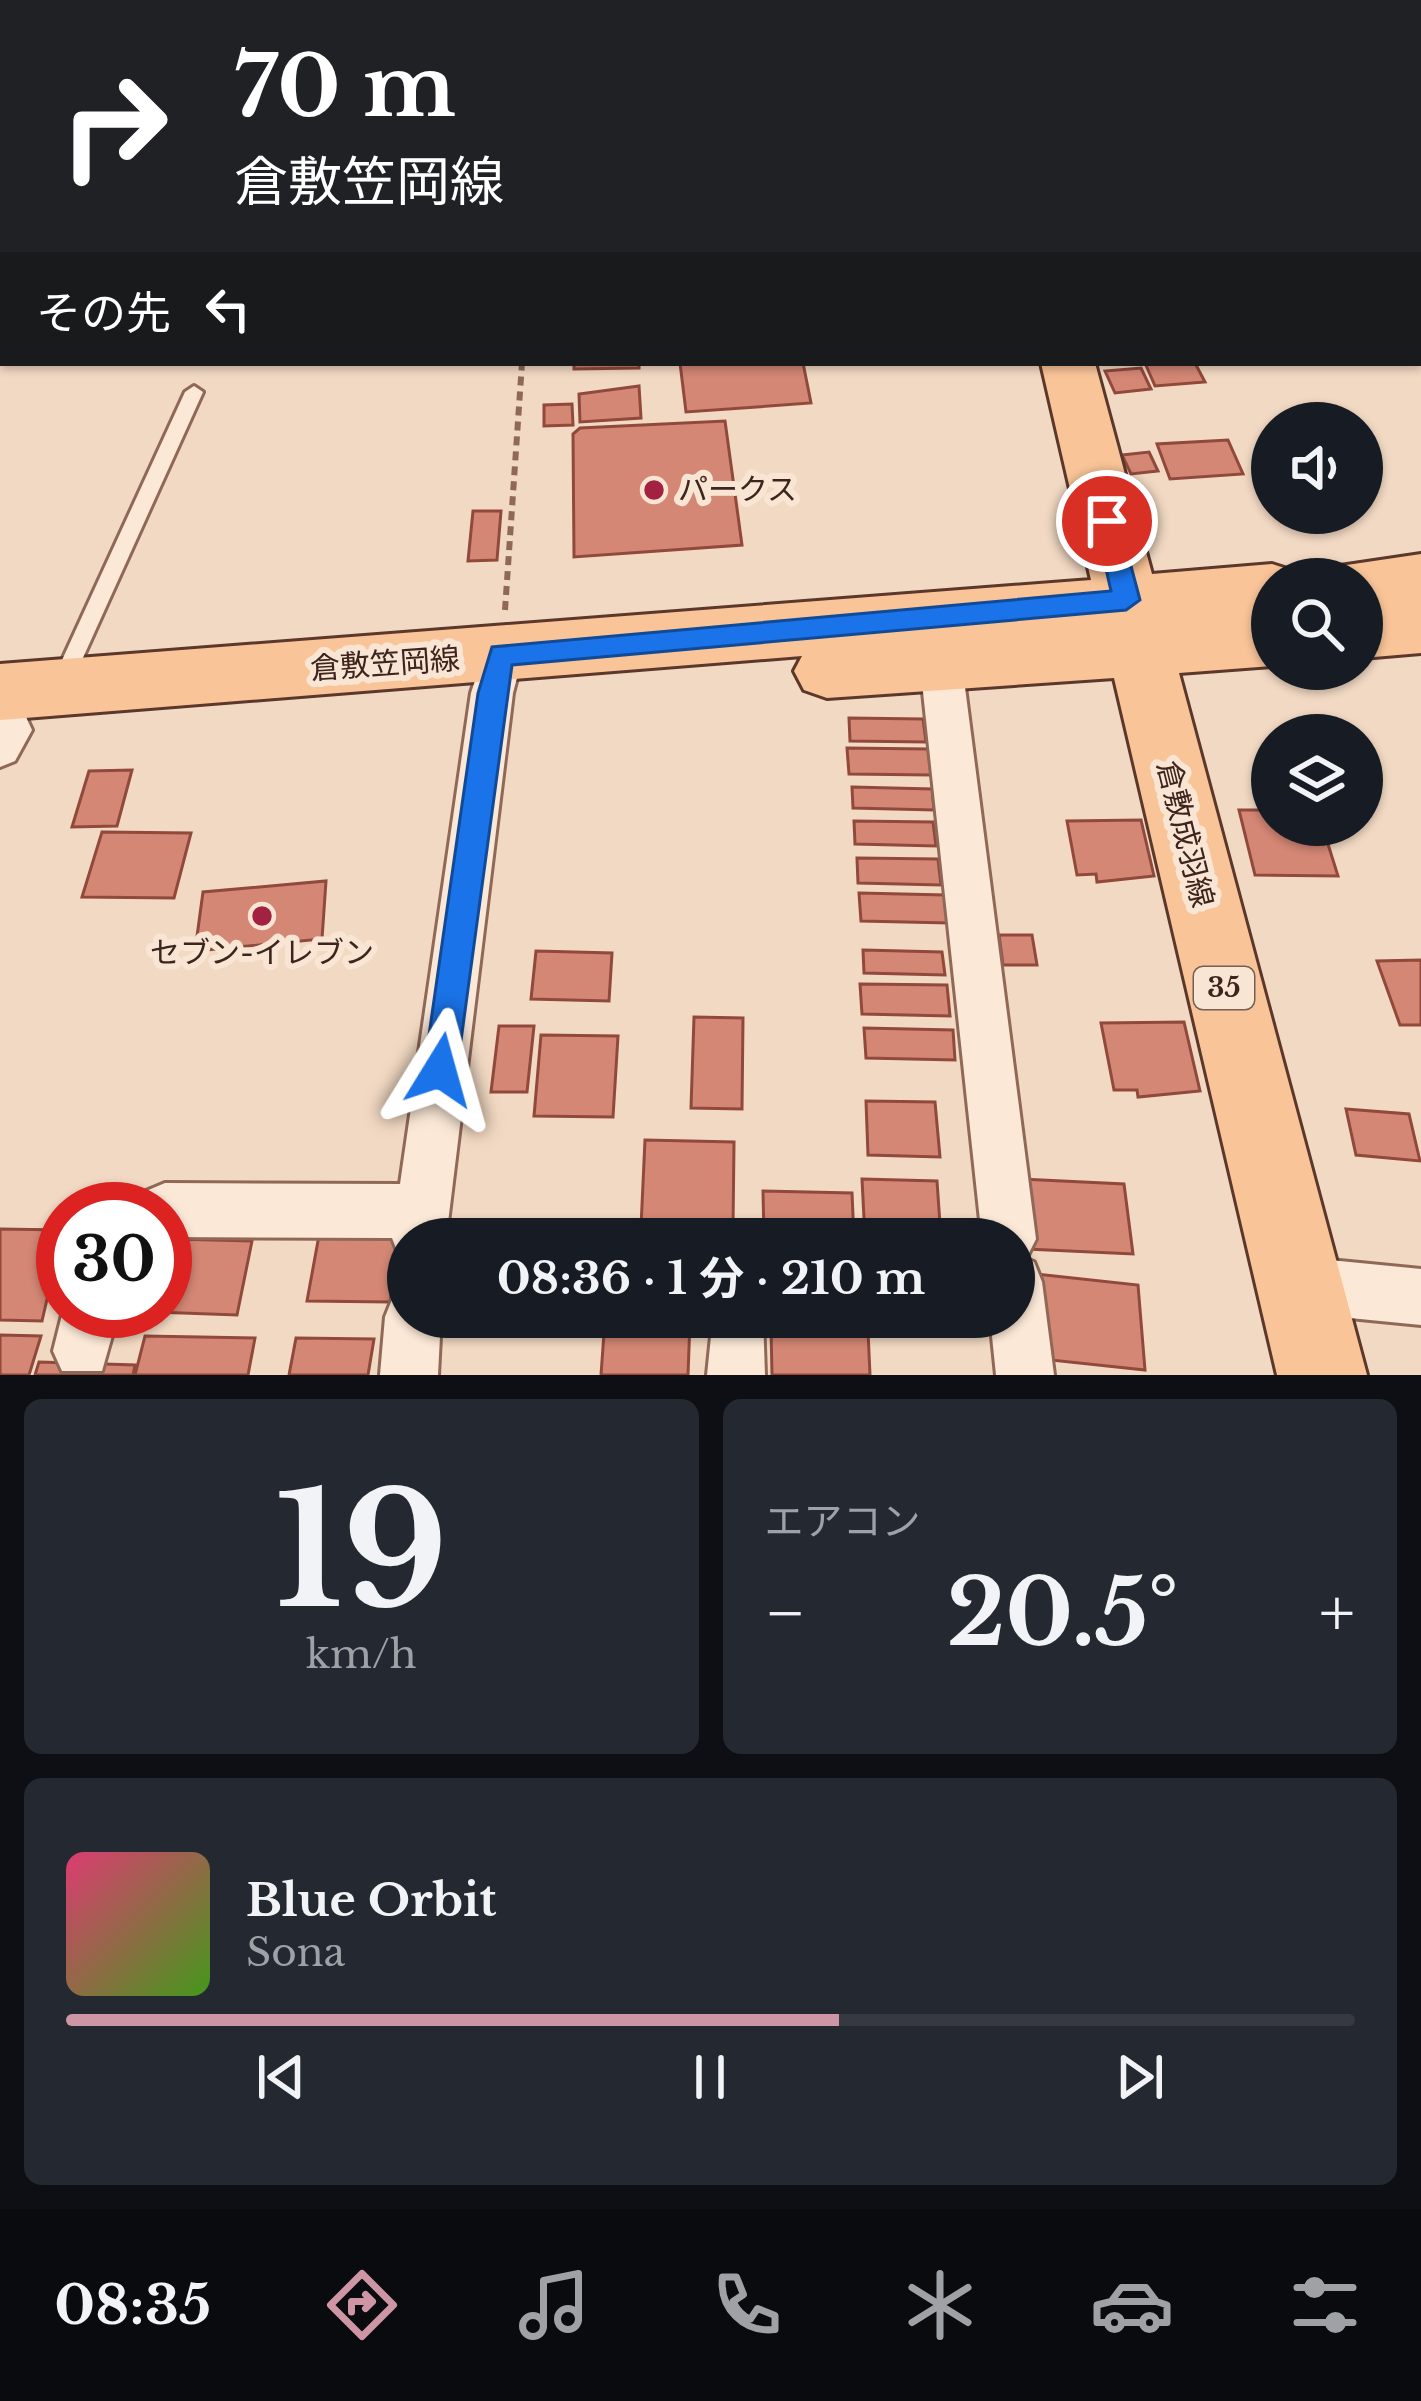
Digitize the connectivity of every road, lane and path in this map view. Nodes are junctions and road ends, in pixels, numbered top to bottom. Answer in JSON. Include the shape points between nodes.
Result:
{"nodes":[{"id":1,"x":522,"y":366,"type":"edge"},
{"id":2,"x":1069,"y":366,"type":"edge"},
{"id":3,"x":194,"y":392,"type":"dead end"},
{"id":4,"x":1421,"y":578,"type":"edge"},
{"id":5,"x":1383,"y":581,"type":"edge"},
{"id":6,"x":1251,"y":595,"type":"edge"},
{"id":7,"x":1132,"y":626,"type":"junction"},
{"id":8,"x":1421,"y":627,"type":"edge"},
{"id":9,"x":1383,"y":630,"type":"edge"},
{"id":10,"x":1251,"y":638,"type":"edge"},
{"id":11,"x":941,"y":664,"type":"junction"},
{"id":12,"x":497,"y":674,"type":"junction"},
{"id":13,"x":14,"y":718,"type":"edge"},
{"id":14,"x":192,"y":1212,"type":"edge"},
{"id":15,"x":421,"y":1218,"type":"edge"},
{"id":16,"x":1007,"y":1218,"type":"edge"},
{"id":17,"x":387,"y":1223,"type":"edge"},
{"id":18,"x":1299,"y":1285,"type":"junction"},
{"id":19,"x":1421,"y":1297,"type":"edge"},
{"id":20,"x":412,"y":1338,"type":"edge"},
{"id":21,"x":1021,"y":1338,"type":"edge"},
{"id":22,"x":409,"y":1375,"type":"edge"},
{"id":23,"x":1025,"y":1375,"type":"edge"},
{"id":24,"x":1322,"y":1375,"type":"edge"}],
"edges":[{"from":1,"to":12,"type":"path"},
{"from":2,"to":7,"type":"main road","name":"倉敷成羽線","number":"35"},
{"from":3,"to":13,"type":"lane"},
{"from":4,"to":5,"type":"main road"},
{"from":6,"to":7,"type":"main road","name":"倉敷笠岡線"},
{"from":7,"to":10,"type":"main road","name":"倉敷笠岡線"},
{"from":7,"to":11,"type":"main road","name":"倉敷笠岡線"},
{"from":7,"to":12,"type":"main road","name":"倉敷笠岡線"},
{"from":7,"to":18,"type":"main road","name":"倉敷成羽線","number":"35"},
{"from":8,"to":9,"type":"main road"},
{"from":11,"to":12,"type":"main road","name":"倉敷笠岡線"},
{"from":11,"to":16,"type":"street"},
{"from":12,"to":13,"type":"main road","name":"倉敷笠岡線"},
{"from":12,"to":15,"type":"street"},
{"from":14,"to":17,"type":"street"},
{"from":18,"to":19,"type":"street"},
{"from":18,"to":24,"type":"main road","name":"倉敷成羽線","number":"35"},
{"from":20,"to":22,"type":"street"},
{"from":21,"to":23,"type":"street"}]}
